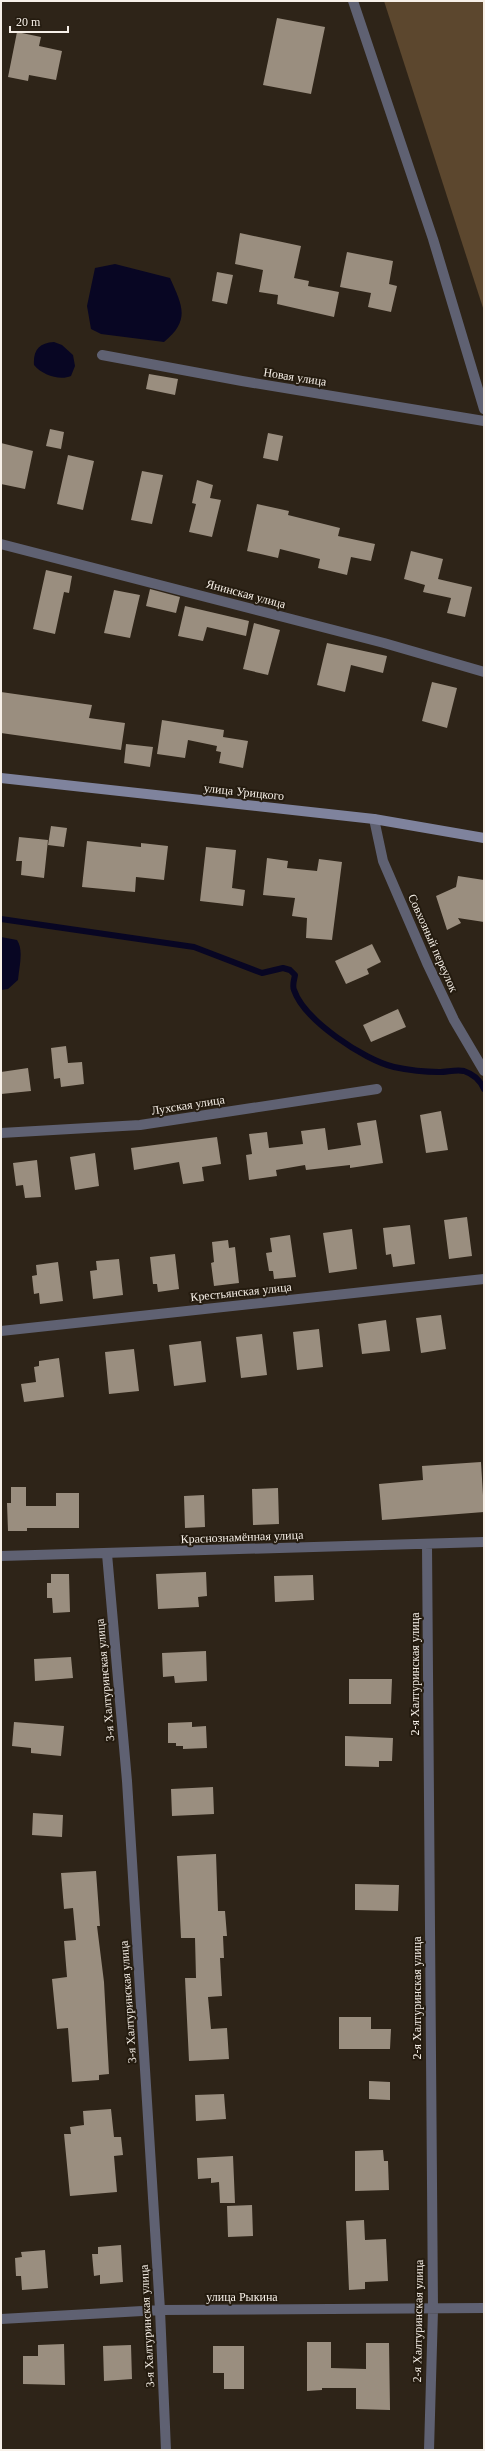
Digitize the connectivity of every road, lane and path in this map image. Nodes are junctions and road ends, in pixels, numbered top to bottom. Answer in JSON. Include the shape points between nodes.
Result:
{"nodes":[{"id":1,"x":353,"y":1,"type":"edge"},
{"id":2,"x":102,"y":355,"type":"dead end"},
{"id":3,"x":484,"y":409,"type":"edge"},
{"id":4,"x":484,"y":421,"type":"edge"},
{"id":5,"x":1,"y":544,"type":"edge"},
{"id":6,"x":484,"y":672,"type":"edge"},
{"id":7,"x":1,"y":778,"type":"edge"},
{"id":8,"x":374,"y":819,"type":"junction"},
{"id":9,"x":484,"y":838,"type":"edge"},
{"id":10,"x":484,"y":1071,"type":"edge"},
{"id":11,"x":377,"y":1089,"type":"dead end"},
{"id":12,"x":1,"y":1133,"type":"edge"},
{"id":13,"x":484,"y":1279,"type":"edge"},
{"id":14,"x":1,"y":1331,"type":"edge"},
{"id":15,"x":484,"y":1542,"type":"edge"},
{"id":16,"x":427,"y":1545,"type":"junction"},
{"id":17,"x":108,"y":1554,"type":"junction"},
{"id":18,"x":1,"y":1556,"type":"edge"},
{"id":19,"x":484,"y":2308,"type":"edge"},
{"id":20,"x":160,"y":2310,"type":"junction"},
{"id":21,"x":433,"y":2310,"type":"junction"},
{"id":22,"x":1,"y":2319,"type":"edge"},
{"id":23,"x":166,"y":2450,"type":"edge"},
{"id":24,"x":429,"y":2450,"type":"edge"}],
"edges":[{"from":1,"to":3,"type":"street","via":[[432,240]]},
{"from":2,"to":4,"type":"street","name":"Новая улица"},
{"from":5,"to":6,"type":"street","name":"Янинская улица","via":[[384,643]]},
{"from":7,"to":8,"type":"main road","name":"улица Урицкого"},
{"from":8,"to":9,"type":"main road","name":"улица Урицкого"},
{"from":8,"to":10,"type":"street","name":"Совхозный переулок","via":[[383,861],[424,956],[454,1020]]},
{"from":11,"to":12,"type":"street","name":"Лухская улица","via":[[140,1125]]},
{"from":13,"to":14,"type":"street","name":"Крестьянская улица"},
{"from":15,"to":16,"type":"street","name":"Краснознамённая улица"},
{"from":16,"to":17,"type":"street","name":"Краснознамённая улица"},
{"from":16,"to":21,"type":"street","name":"2-я Халтуринская улица"},
{"from":17,"to":18,"type":"street","name":"Краснознамённая улица"},
{"from":17,"to":20,"type":"street","name":"3-я Халтуринская улица","via":[[127,1781]]},
{"from":19,"to":21,"type":"street","name":"улица Рыкина"},
{"from":20,"to":21,"type":"street","name":"улица Рыкина"},
{"from":20,"to":22,"type":"street","name":"улица Рыкина"},
{"from":20,"to":23,"type":"street","name":"3-я Халтуринская улица"},
{"from":21,"to":24,"type":"street","name":"2-я Халтуринская улица"}]}
